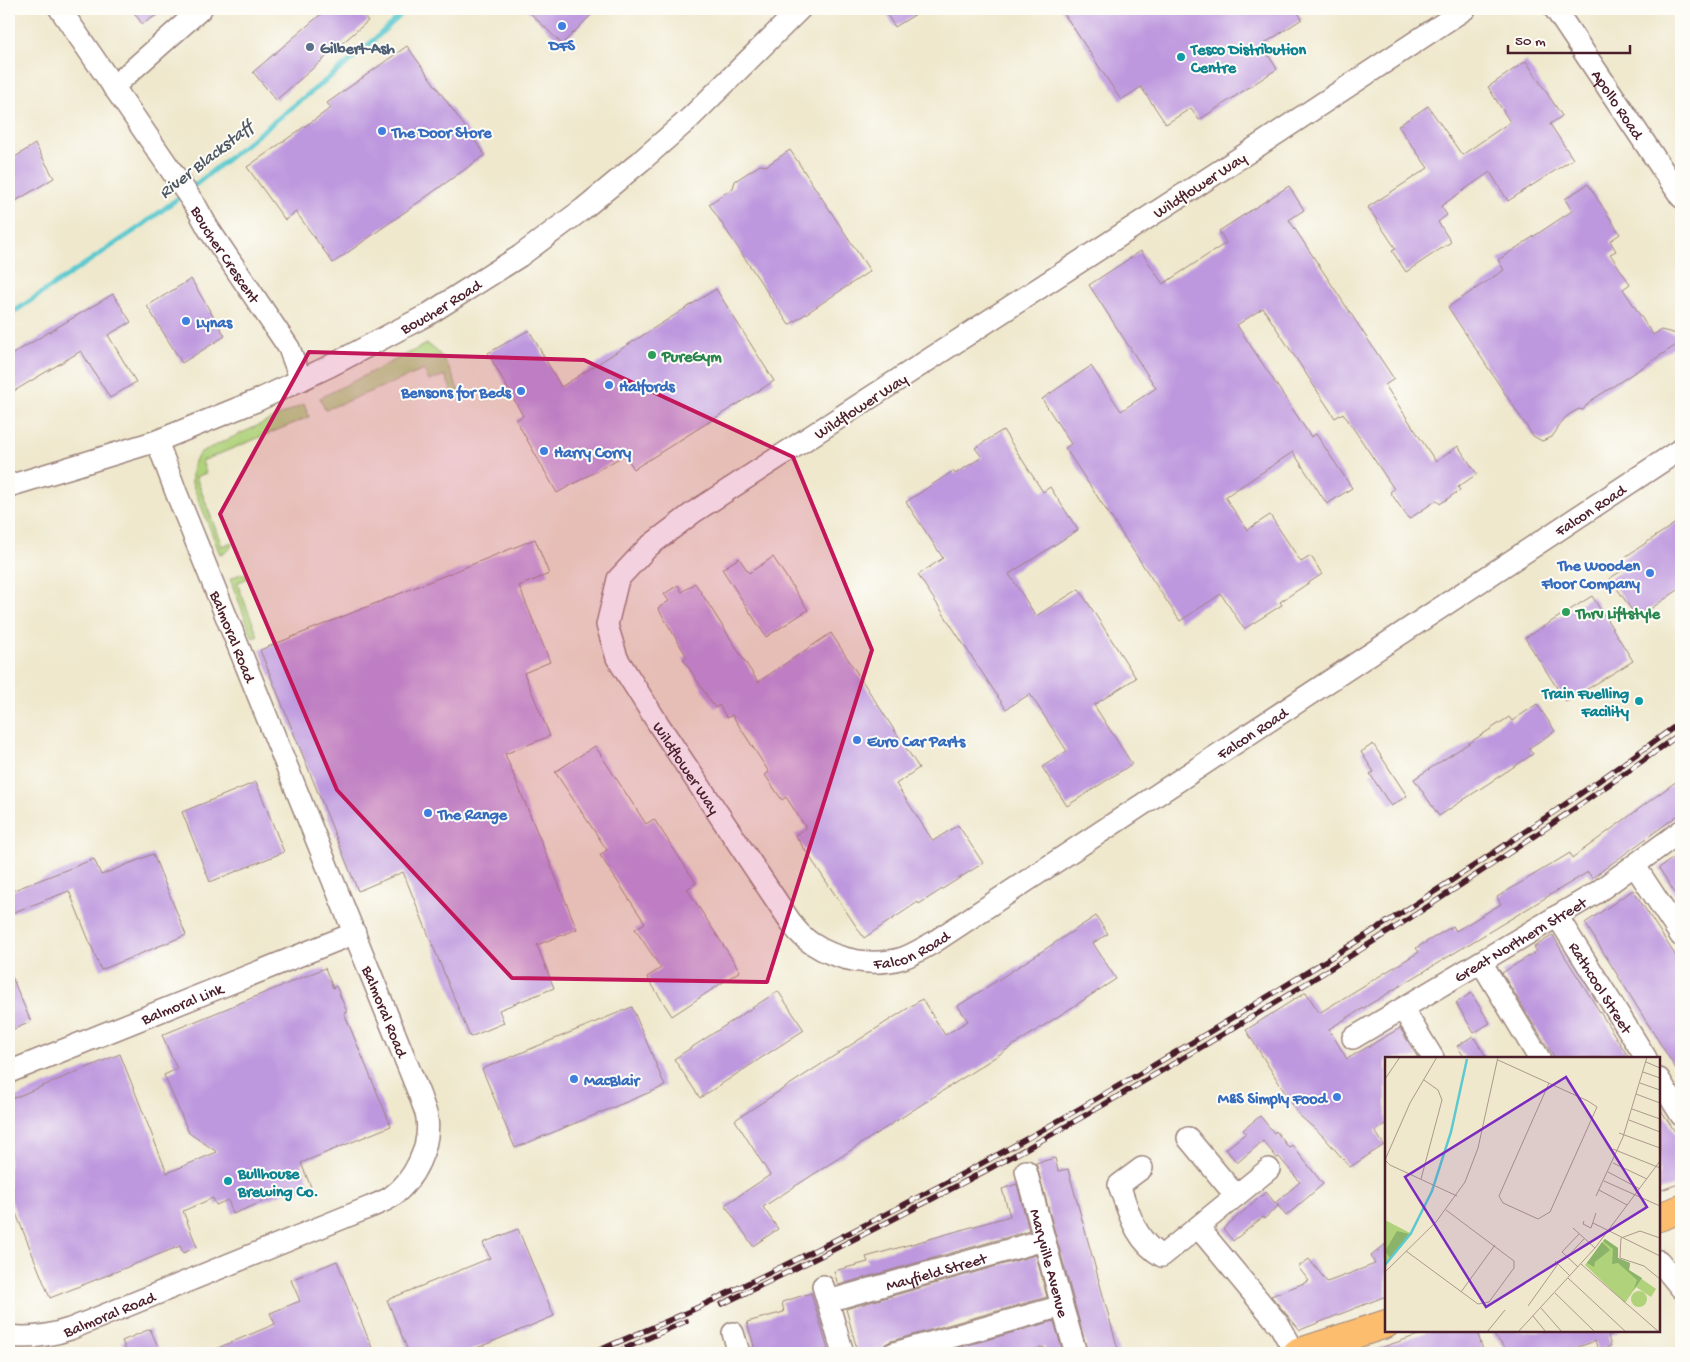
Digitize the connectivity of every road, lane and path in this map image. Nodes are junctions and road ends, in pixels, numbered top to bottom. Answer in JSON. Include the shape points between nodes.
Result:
{"nodes":[{"id":1,"x":60,"y":9,"type":"edge"},
{"id":2,"x":201,"y":9,"type":"edge"},
{"id":3,"x":800,"y":9,"type":"edge"},
{"id":4,"x":1465,"y":9,"type":"edge"},
{"id":5,"x":1555,"y":9,"type":"edge"},
{"id":6,"x":113,"y":87,"type":"junction"},
{"id":7,"x":1681,"y":198,"type":"edge"},
{"id":8,"x":301,"y":380,"type":"junction"},
{"id":9,"x":157,"y":441,"type":"junction"},
{"id":10,"x":1681,"y":449,"type":"edge"},
{"id":11,"x":9,"y":486,"type":"edge"},
{"id":12,"x":1681,"y":831,"type":"edge"},
{"id":13,"x":1635,"y":866,"type":"junction"},
{"id":14,"x":1557,"y":916,"type":"junction"},
{"id":15,"x":354,"y":933,"type":"junction"},
{"id":16,"x":1681,"y":936,"type":"edge"},
{"id":17,"x":809,"y":942,"type":"joint"},
{"id":18,"x":1481,"y":962,"type":"junction"},
{"id":19,"x":1403,"y":1009,"type":"junction"},
{"id":20,"x":1353,"y":1038,"type":"dead end"},
{"id":21,"x":1432,"y":1057,"type":"edge"},
{"id":22,"x":1537,"y":1057,"type":"edge"},
{"id":23,"x":1645,"y":1057,"type":"edge"},
{"id":24,"x":9,"y":1072,"type":"edge"},
{"id":25,"x":1660,"y":1081,"type":"edge"},
{"id":26,"x":1681,"y":1115,"type":"edge"},
{"id":27,"x":1188,"y":1138,"type":"dead end"},
{"id":28,"x":1142,"y":1168,"type":"dead end"},
{"id":29,"x":1269,"y":1169,"type":"dead end"},
{"id":30,"x":1026,"y":1171,"type":"dead end"},
{"id":31,"x":1236,"y":1196,"type":"junction"},
{"id":32,"x":1681,"y":1209,"type":"edge"},
{"id":33,"x":1660,"y":1218,"type":"edge"},
{"id":34,"x":1198,"y":1227,"type":"junction"},
{"id":35,"x":1044,"y":1240,"type":"junction"},
{"id":36,"x":1660,"y":1262,"type":"edge"},
{"id":37,"x":1681,"y":1288,"type":"edge"},
{"id":38,"x":1062,"y":1306,"type":"junction"},
{"id":39,"x":1385,"y":1324,"type":"edge"},
{"id":40,"x":733,"y":1333,"type":"dead end"},
{"id":41,"x":9,"y":1336,"type":"edge"},
{"id":42,"x":739,"y":1353,"type":"edge"},
{"id":43,"x":843,"y":1353,"type":"edge"},
{"id":44,"x":894,"y":1353,"type":"edge"},
{"id":45,"x":1076,"y":1353,"type":"edge"},
{"id":46,"x":1296,"y":1353,"type":"edge"}],
"edges":[{"from":1,"to":6,"type":"street","name":"Boucher Crescent"},
{"from":2,"to":6,"type":"street"},
{"from":3,"to":8,"type":"street","name":"Boucher Road","via":[[690,118],[520,256],[427,315]]},
{"from":4,"to":17,"type":"street","name":"Wildflower Way","via":[[694,512],[648,547],[618,579],[607,624],[618,658],[776,903]]},
{"from":5,"to":7,"type":"street","name":"Apollo Road"},
{"from":6,"to":8,"type":"street","name":"Boucher Crescent","via":[[289,348]]},
{"from":8,"to":9,"type":"street","name":"Boucher Road"},
{"from":9,"to":11,"type":"street","name":"Boucher Road"},
{"from":9,"to":15,"type":"street","name":"Balmoral Road"},
{"from":10,"to":17,"type":"street","name":"Falcon Road","via":[[934,942],[904,958],[873,963],[848,959]]},
{"from":12,"to":13,"type":"street","name":"Great Northern Street"},
{"from":13,"to":14,"type":"street","name":"Great Northern Street"},
{"from":13,"to":16,"type":"street"},
{"from":14,"to":18,"type":"street","name":"Great Northern Street"},
{"from":14,"to":23,"type":"street","name":"Rathcool Street"},
{"from":15,"to":24,"type":"street","name":"Balmoral Link"},
{"from":15,"to":41,"type":"street","name":"Balmoral Road","via":[[427,1119],[422,1155],[408,1182],[392,1197],[370,1207],[70,1329],[49,1336]]},
{"from":18,"to":19,"type":"street","name":"Great Northern Street"},
{"from":18,"to":22,"type":"street"},
{"from":19,"to":20,"type":"street","name":"Great Northern Street"},
{"from":19,"to":21,"type":"street"},
{"from":25,"to":26,"type":"street"},
{"from":27,"to":31,"type":"street"},
{"from":28,"to":34,"type":"street","via":[[1119,1185],[1133,1226],[1151,1250],[1162,1256]]},
{"from":29,"to":31,"type":"street"},
{"from":30,"to":35,"type":"street","name":"Maryville Avenue"},
{"from":31,"to":34,"type":"street"},
{"from":32,"to":33,"type":"main road"},
{"from":34,"to":46,"type":"street","via":[[1280,1326]]},
{"from":35,"to":38,"type":"street","name":"Maryville Avenue"},
{"from":35,"to":43,"type":"street","name":"Mayfield Street","via":[[826,1294]]},
{"from":36,"to":37,"type":"street"},
{"from":38,"to":44,"type":"street"},
{"from":38,"to":45,"type":"street","name":"Maryville Avenue"},
{"from":39,"to":46,"type":"main road"},
{"from":40,"to":42,"type":"street"}]}
